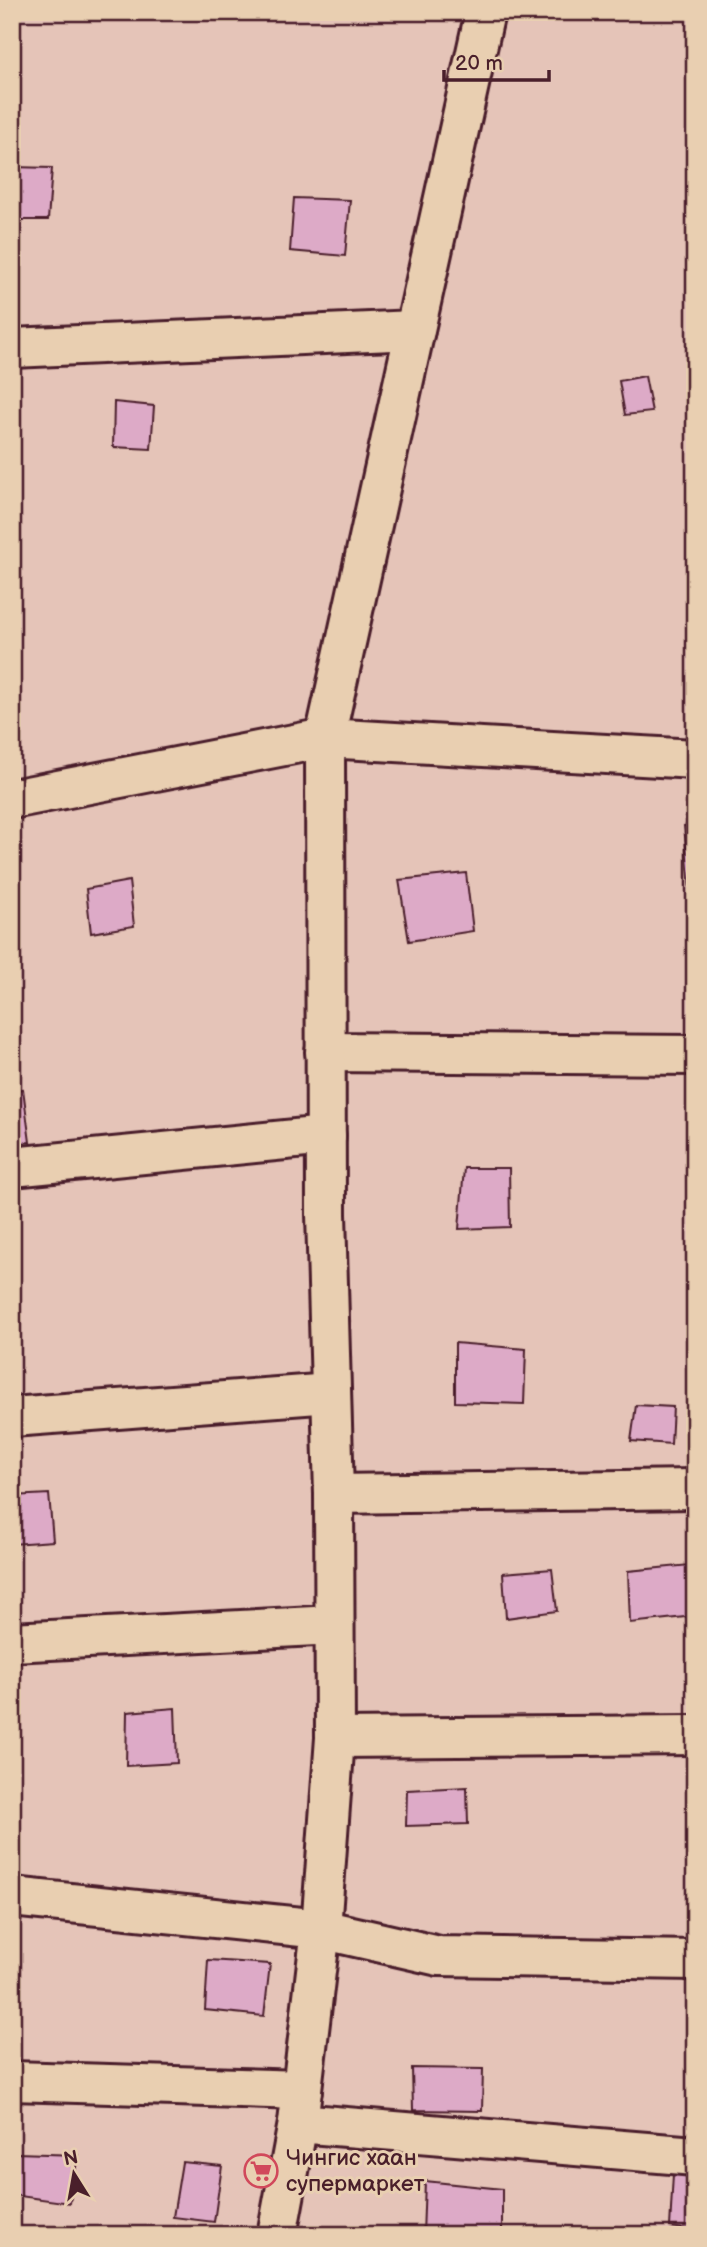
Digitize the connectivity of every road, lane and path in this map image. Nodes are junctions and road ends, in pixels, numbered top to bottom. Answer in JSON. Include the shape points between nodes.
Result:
{"nodes":[{"id":1,"x":485,"y":12,"type":"edge"},
{"id":2,"x":415,"y":330,"type":"junction"},
{"id":3,"x":12,"y":348,"type":"edge"},
{"id":4,"x":325,"y":738,"type":"junction"},
{"id":5,"x":695,"y":759,"type":"edge"},
{"id":6,"x":12,"y":799,"type":"edge"},
{"id":7,"x":325,"y":1052,"type":"junction"},
{"id":8,"x":695,"y":1055,"type":"edge"},
{"id":9,"x":326,"y":1136,"type":"junction"},
{"id":10,"x":12,"y":1167,"type":"edge"},
{"id":11,"x":331,"y":1392,"type":"junction"},
{"id":12,"x":12,"y":1417,"type":"edge"},
{"id":13,"x":695,"y":1489,"type":"edge"},
{"id":14,"x":334,"y":1494,"type":"junction"},
{"id":15,"x":334,"y":1625,"type":"junction"},
{"id":16,"x":12,"y":1642,"type":"edge"},
{"id":17,"x":695,"y":1735,"type":"edge"},
{"id":18,"x":335,"y":1738,"type":"junction"},
{"id":19,"x":12,"y":1897,"type":"edge"},
{"id":20,"x":321,"y":1929,"type":"junction"},
{"id":21,"x":695,"y":1960,"type":"edge"},
{"id":22,"x":12,"y":2081,"type":"edge"},
{"id":23,"x":300,"y":2106,"type":"junction"},
{"id":24,"x":695,"y":2156,"type":"edge"},
{"id":25,"x":277,"y":2235,"type":"edge"}],
"edges":[{"from":1,"to":2,"type":"street"},
{"from":2,"to":3,"type":"street"},
{"from":2,"to":4,"type":"street"},
{"from":4,"to":5,"type":"street"},
{"from":4,"to":6,"type":"street"},
{"from":4,"to":7,"type":"street"},
{"from":7,"to":8,"type":"street"},
{"from":7,"to":9,"type":"street"},
{"from":9,"to":10,"type":"street"},
{"from":9,"to":11,"type":"street"},
{"from":11,"to":12,"type":"street"},
{"from":11,"to":14,"type":"street"},
{"from":13,"to":14,"type":"street"},
{"from":14,"to":15,"type":"street"},
{"from":15,"to":16,"type":"street"},
{"from":15,"to":18,"type":"street"},
{"from":17,"to":18,"type":"street"},
{"from":18,"to":20,"type":"street"},
{"from":19,"to":20,"type":"street"},
{"from":20,"to":21,"type":"street","via":[[439,1956]]},
{"from":20,"to":23,"type":"street"},
{"from":22,"to":23,"type":"street"},
{"from":23,"to":24,"type":"street"},
{"from":23,"to":25,"type":"street"}]}
